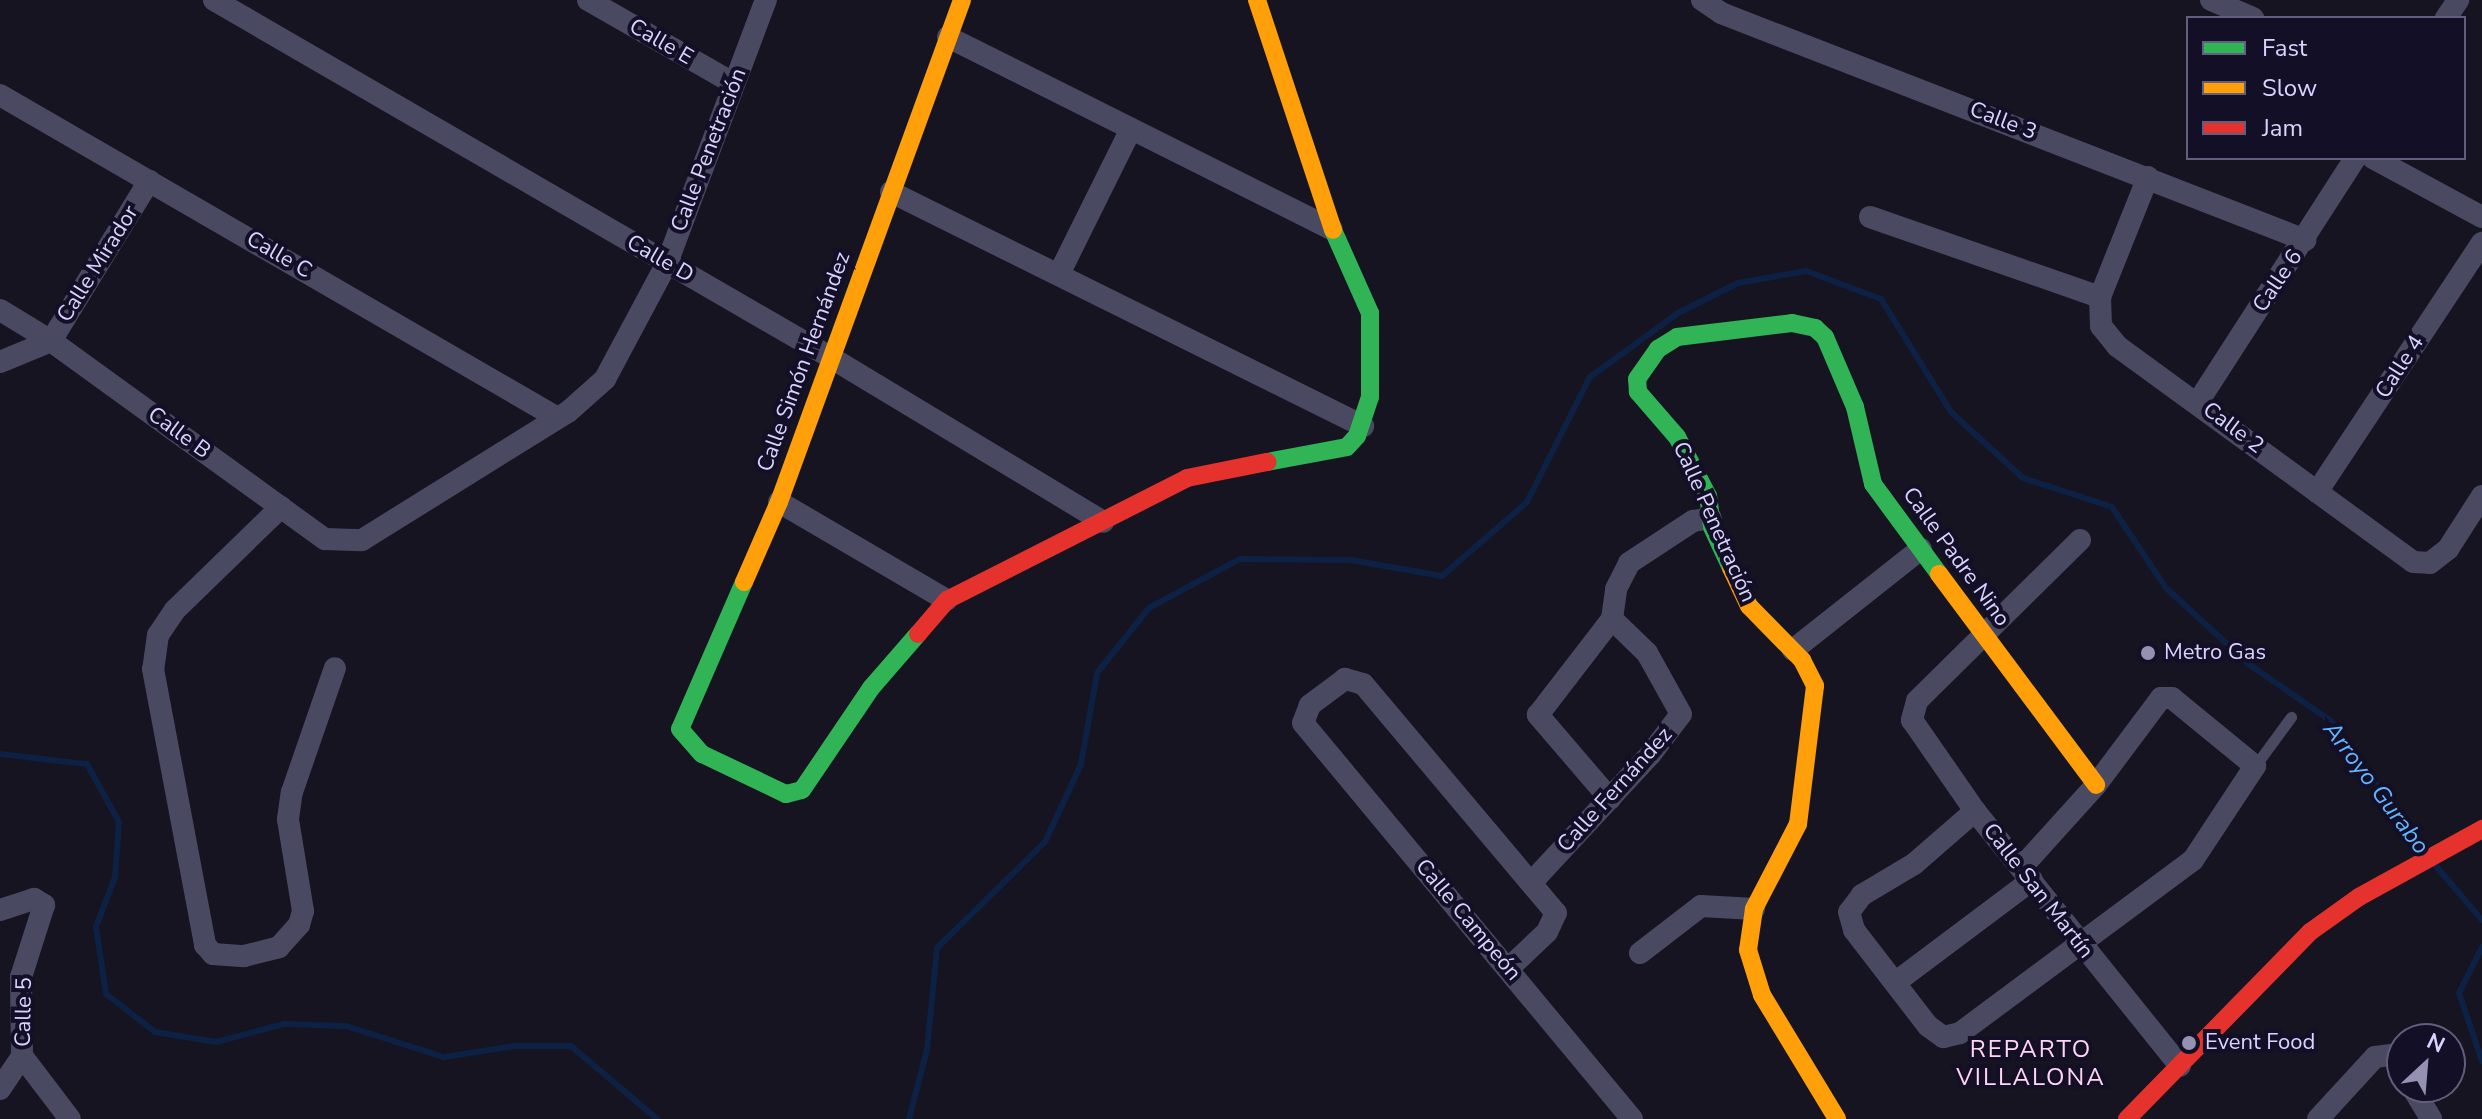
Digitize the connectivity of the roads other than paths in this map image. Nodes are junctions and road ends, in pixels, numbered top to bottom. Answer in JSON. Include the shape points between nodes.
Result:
{"nodes":[{"id":1,"x":214,"y":0,"type":"edge"},
{"id":2,"x":588,"y":0,"type":"edge"},
{"id":3,"x":766,"y":0,"type":"edge"},
{"id":4,"x":962,"y":0,"type":"edge"},
{"id":5,"x":1257,"y":0,"type":"edge"},
{"id":6,"x":1702,"y":0,"type":"edge"},
{"id":7,"x":2211,"y":0,"type":"edge"},
{"id":8,"x":2248,"y":16,"type":"edge"},
{"id":9,"x":948,"y":37,"type":"junction"},
{"id":10,"x":733,"y":83,"type":"junction"},
{"id":11,"x":0,"y":95,"type":"edge"},
{"id":12,"x":1131,"y":129,"type":"junction"},
{"id":13,"x":2354,"y":160,"type":"edge"},
{"id":14,"x":2377,"y":160,"type":"edge"},
{"id":15,"x":2148,"y":177,"type":"junction"},
{"id":16,"x":149,"y":181,"type":"junction"},
{"id":17,"x":891,"y":192,"type":"junction"},
{"id":18,"x":1870,"y":217,"type":"dead end"},
{"id":19,"x":2482,"y":217,"type":"edge"},
{"id":20,"x":1332,"y":229,"type":"junction"},
{"id":21,"x":2305,"y":240,"type":"junction"},
{"id":22,"x":2482,"y":243,"type":"edge"},
{"id":23,"x":667,"y":263,"type":"junction"},
{"id":24,"x":1059,"y":274,"type":"junction"},
{"id":25,"x":2100,"y":297,"type":"junction"},
{"id":26,"x":0,"y":310,"type":"edge"},
{"id":27,"x":51,"y":341,"type":"junction"},
{"id":28,"x":830,"y":357,"type":"junction"},
{"id":29,"x":0,"y":362,"type":"edge"},
{"id":30,"x":2198,"y":402,"type":"junction"},
{"id":31,"x":1652,"y":403,"type":"joint"},
{"id":32,"x":556,"y":417,"type":"junction"},
{"id":33,"x":1363,"y":426,"type":"junction"},
{"id":34,"x":2317,"y":492,"type":"junction"},
{"id":35,"x":2482,"y":496,"type":"edge"},
{"id":36,"x":779,"y":502,"type":"junction"},
{"id":37,"x":281,"y":507,"type":"junction"},
{"id":38,"x":1711,"y":518,"type":"junction"},
{"id":39,"x":1103,"y":522,"type":"junction"},
{"id":40,"x":362,"y":540,"type":"joint"},
{"id":41,"x":2080,"y":540,"type":"dead end"},
{"id":42,"x":1921,"y":549,"type":"junction"},
{"id":43,"x":947,"y":600,"type":"junction"},
{"id":44,"x":1612,"y":619,"type":"junction"},
{"id":45,"x":1983,"y":637,"type":"junction"},
{"id":46,"x":1793,"y":650,"type":"junction"},
{"id":47,"x":335,"y":668,"type":"dead end"},
{"id":48,"x":2291,"y":717,"type":"dead end"},
{"id":49,"x":2255,"y":766,"type":"junction"},
{"id":50,"x":2096,"y":785,"type":"junction"},
{"id":51,"x":1610,"y":799,"type":"junction"},
{"id":52,"x":1975,"y":811,"type":"junction"},
{"id":53,"x":2482,"y":829,"type":"edge"},
{"id":54,"x":2027,"y":874,"type":"junction"},
{"id":55,"x":1531,"y":883,"type":"junction"},
{"id":56,"x":1754,"y":909,"type":"junction"},
{"id":57,"x":0,"y":910,"type":"edge"},
{"id":58,"x":2079,"y":944,"type":"junction"},
{"id":59,"x":1640,"y":953,"type":"dead end"},
{"id":60,"x":1509,"y":968,"type":"junction"},
{"id":61,"x":10,"y":981,"type":"edge"},
{"id":62,"x":1896,"y":982,"type":"junction"},
{"id":63,"x":2386,"y":1053,"type":"edge"},
{"id":64,"x":22,"y":1056,"type":"junction"},
{"id":65,"x":2180,"y":1066,"type":"junction"},
{"id":66,"x":0,"y":1089,"type":"edge"},
{"id":67,"x":70,"y":1119,"type":"edge"},
{"id":68,"x":1632,"y":1119,"type":"edge"},
{"id":69,"x":1837,"y":1119,"type":"edge"},
{"id":70,"x":2127,"y":1119,"type":"edge"},
{"id":71,"x":2318,"y":1119,"type":"edge"}],
"edges":[{"from":1,"to":23,"type":"street","name":"Calle D"},
{"from":2,"to":10,"type":"street","name":"Calle E"},
{"from":3,"to":10,"type":"street","name":"Calle Penetración"},
{"from":4,"to":9,"type":"street","name":"Calle Simón Hernández"},
{"from":5,"to":20,"type":"street"},
{"from":6,"to":15,"type":"street","name":"Calle 3","via":[[1721,13]]},
{"from":7,"to":8,"type":"street"},
{"from":9,"to":12,"type":"street"},
{"from":9,"to":17,"type":"street","name":"Calle Simón Hernández"},
{"from":10,"to":23,"type":"street","name":"Calle Penetración"},
{"from":11,"to":16,"type":"street","name":"Calle C"},
{"from":12,"to":20,"type":"street"},
{"from":12,"to":24,"type":"street"},
{"from":13,"to":21,"type":"street","name":"Calle 6"},
{"from":14,"to":19,"type":"street"},
{"from":15,"to":21,"type":"street","name":"Calle 3"},
{"from":15,"to":25,"type":"street"},
{"from":16,"to":27,"type":"street","name":"Calle Mirador"},
{"from":16,"to":32,"type":"street","name":"Calle C"},
{"from":17,"to":24,"type":"street"},
{"from":17,"to":28,"type":"street","name":"Calle Simón Hernández"},
{"from":18,"to":25,"type":"street"},
{"from":20,"to":33,"type":"street","via":[[1370,313],[1372,375]]},
{"from":21,"to":30,"type":"street","name":"Calle 6"},
{"from":22,"to":34,"type":"street","name":"Calle 4"},
{"from":23,"to":28,"type":"street","name":"Calle D"},
{"from":23,"to":32,"type":"street","name":"Calle Penetración","via":[[605,379],[580,405]]},
{"from":24,"to":33,"type":"street"},
{"from":25,"to":30,"type":"street","name":"Calle 2","via":[[2101,326],[2117,346]]},
{"from":26,"to":27,"type":"street","name":"Calle B"},
{"from":27,"to":29,"type":"street","name":"Calle Mirador"},
{"from":27,"to":37,"type":"street","name":"Calle B"},
{"from":28,"to":36,"type":"street","name":"Calle Simón Hernández"},
{"from":28,"to":39,"type":"street","name":"Calle D"},
{"from":30,"to":34,"type":"street","name":"Calle 2"},
{"from":31,"to":38,"type":"street","name":"Calle Penetración","via":[[1708,496]]},
{"from":31,"to":42,"type":"street","name":"Calle Padre Nino","via":[[1638,392],[1637,379],[1647,362],[1677,337],[1792,323],[1815,328],[1833,348],[1855,407],[1873,484]]},
{"from":32,"to":40,"type":"street","name":"Calle Penetración"},
{"from":33,"to":39,"type":"street","via":[[1347,447],[1187,478]]},
{"from":34,"to":35,"type":"street","name":"Calle 2","via":[[2413,562],[2430,563],[2448,549]]},
{"from":36,"to":43,"type":"street"},
{"from":36,"to":43,"type":"street","name":"Calle Simón Hernández","via":[[680,734],[702,754],[747,779],[797,794],[871,688]]},
{"from":37,"to":40,"type":"street","name":"Calle B","via":[[325,539]]},
{"from":37,"to":47,"type":"street","via":[[175,610],[158,635],[153,669],[205,945],[213,954],[244,956],[279,947],[299,925],[303,911],[288,819],[292,792]]},
{"from":38,"to":44,"type":"street","via":[[1693,521],[1629,563],[1616,589]]},
{"from":38,"to":46,"type":"street","name":"Calle Penetración","via":[[1749,606]]},
{"from":39,"to":43,"type":"street"},
{"from":41,"to":45,"type":"street"},
{"from":42,"to":45,"type":"street","name":"Calle Padre Nino"},
{"from":42,"to":46,"type":"street"},
{"from":44,"to":51,"type":"street","name":"Calle Fernández","via":[[1647,653],[1682,708],[1679,719]]},
{"from":44,"to":51,"type":"street","via":[[1538,715]]},
{"from":45,"to":50,"type":"street","name":"Calle Padre Nino"},
{"from":45,"to":52,"type":"street","name":"Calle San Martín","via":[[1913,709],[1918,734]]},
{"from":46,"to":56,"type":"street","name":"Calle Penetración","via":[[1815,686],[1798,824]]},
{"from":48,"to":49,"type":"lane"},
{"from":49,"to":50,"type":"street","via":[[2166,697],[2156,702]]},
{"from":49,"to":58,"type":"street","via":[[2193,860]]},
{"from":50,"to":54,"type":"street"},
{"from":51,"to":55,"type":"street","name":"Calle Fernández"},
{"from":52,"to":54,"type":"street","name":"Calle San Martín"},
{"from":52,"to":62,"type":"street","via":[[1914,864],[1862,895],[1849,912],[1854,930]]},
{"from":53,"to":65,"type":"street","via":[[2310,932]]},
{"from":54,"to":58,"type":"street","name":"Calle San Martín"},
{"from":54,"to":62,"type":"street"},
{"from":55,"to":60,"type":"street","via":[[1556,913],[1554,923]]},
{"from":55,"to":60,"type":"street","name":"Calle Campeón","via":[[1355,678],[1345,679],[1310,705],[1303,723]]},
{"from":56,"to":59,"type":"street","via":[[1701,906]]},
{"from":56,"to":69,"type":"street","name":"Calle Penetración","via":[[1748,950],[1754,976]]},
{"from":57,"to":61,"type":"street","name":"Calle 5","via":[[34,899],[44,905]]},
{"from":58,"to":62,"type":"street","via":[[1951,1037],[1928,1026]]},
{"from":58,"to":65,"type":"street","name":"Calle San Martín"},
{"from":60,"to":68,"type":"street","name":"Calle Campeón"},
{"from":61,"to":64,"type":"street","name":"Calle 5"},
{"from":63,"to":71,"type":"street","via":[[2375,1057]]},
{"from":64,"to":66,"type":"street"},
{"from":64,"to":67,"type":"street","name":"Calle 5"},
{"from":65,"to":70,"type":"street"}]}
